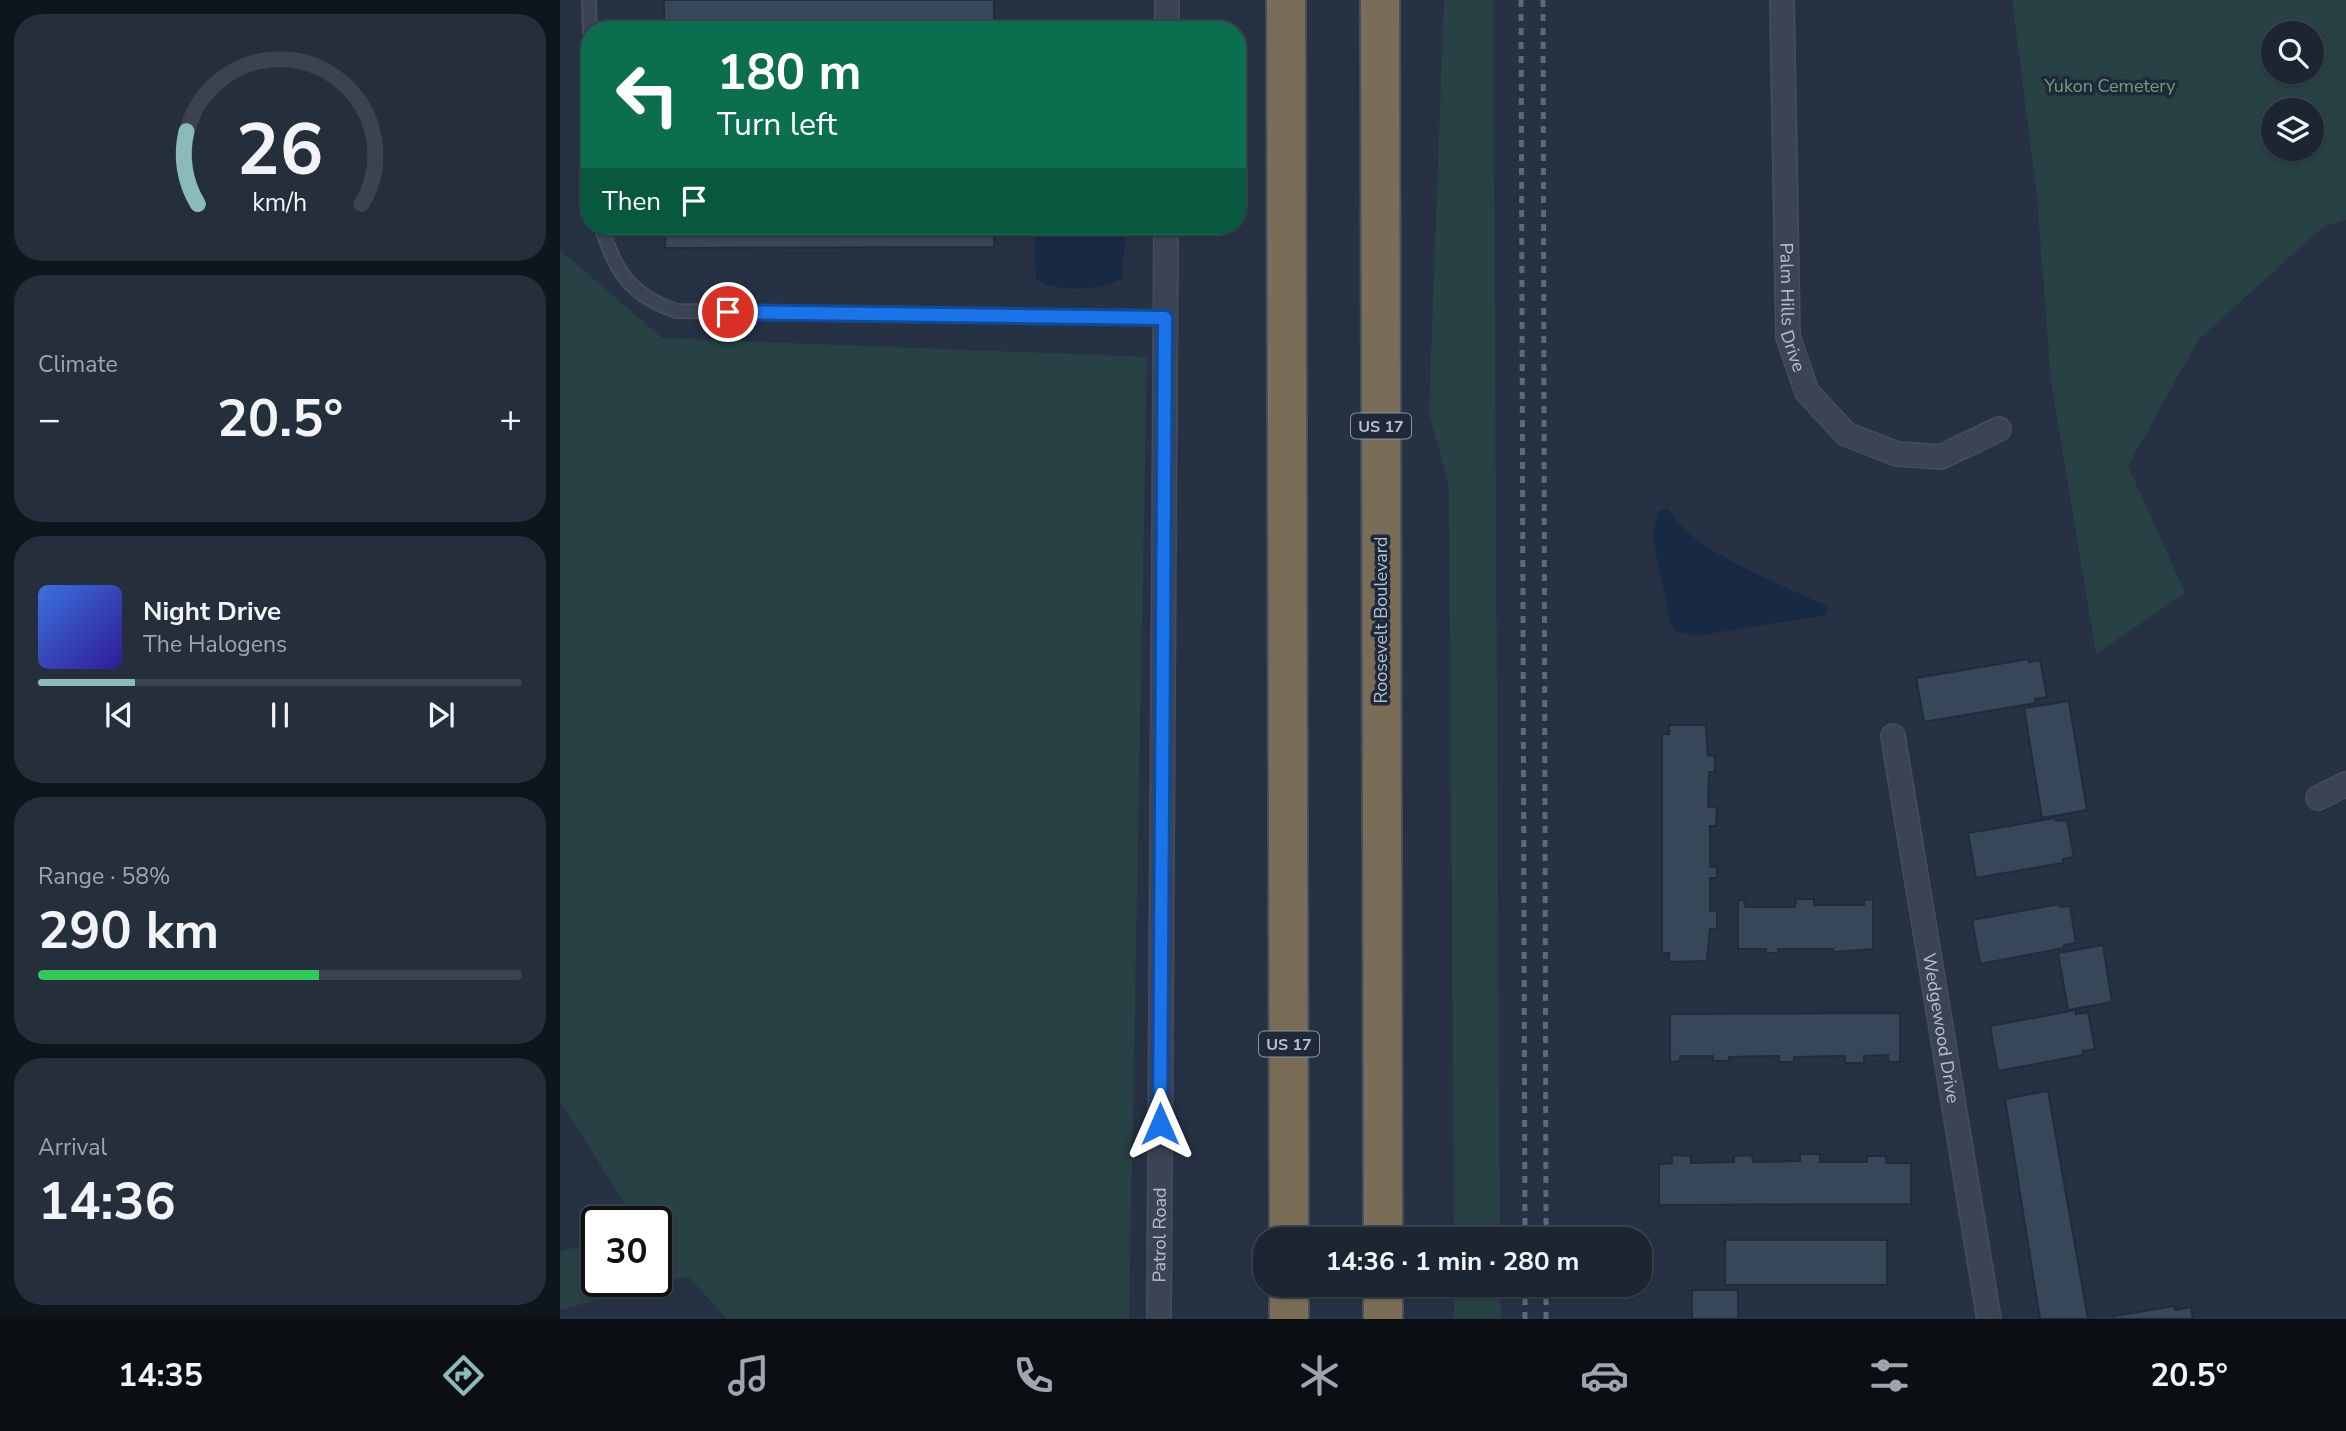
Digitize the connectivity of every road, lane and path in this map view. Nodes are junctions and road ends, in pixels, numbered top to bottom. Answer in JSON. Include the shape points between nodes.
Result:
{"nodes":[{"id":1,"x":589,"y":0,"type":"edge"},
{"id":2,"x":1167,"y":0,"type":"edge"},
{"id":3,"x":1286,"y":0,"type":"edge"},
{"id":4,"x":1380,"y":0,"type":"edge"},
{"id":5,"x":1782,"y":0,"type":"edge"},
{"id":6,"x":590,"y":21,"type":"edge"},
{"id":7,"x":1167,"y":21,"type":"edge"},
{"id":8,"x":604,"y":235,"type":"edge"},
{"id":9,"x":1166,"y":235,"type":"edge"},
{"id":10,"x":1165,"y":318,"type":"junction"},
{"id":11,"x":1999,"y":429,"type":"dead end"},
{"id":12,"x":1893,"y":736,"type":"dead end"},
{"id":13,"x":2346,"y":784,"type":"edge"},
{"id":14,"x":2318,"y":798,"type":"dead end"},
{"id":15,"x":1289,"y":1227,"type":"edge"},
{"id":16,"x":1383,"y":1227,"type":"edge"},
{"id":17,"x":1289,"y":1297,"type":"edge"},
{"id":18,"x":1383,"y":1297,"type":"edge"},
{"id":19,"x":1159,"y":1319,"type":"edge"},
{"id":20,"x":1289,"y":1319,"type":"edge"},
{"id":21,"x":1384,"y":1319,"type":"edge"},
{"id":22,"x":1989,"y":1319,"type":"edge"}],
"edges":[{"from":1,"to":6,"type":"lane"},
{"from":2,"to":7,"type":"street"},
{"from":3,"to":15,"type":"highway","number":"US 17"},
{"from":4,"to":16,"type":"highway","name":"Roosevelt Boulevard","number":"US 17"},
{"from":5,"to":11,"type":"street","name":"Palm Hills Drive","via":[[1788,337],[1807,392],[1846,434],[1897,454],[1941,457]]},
{"from":8,"to":10,"type":"lane","via":[[611,260],[630,285],[656,304],[676,311]]},
{"from":9,"to":10,"type":"street","name":"Patrol Road"},
{"from":10,"to":19,"type":"street","name":"Patrol Road"},
{"from":12,"to":22,"type":"street","name":"Wedgewood Drive"},
{"from":13,"to":14,"type":"street"},
{"from":17,"to":20,"type":"highway"},
{"from":18,"to":21,"type":"highway"}]}
